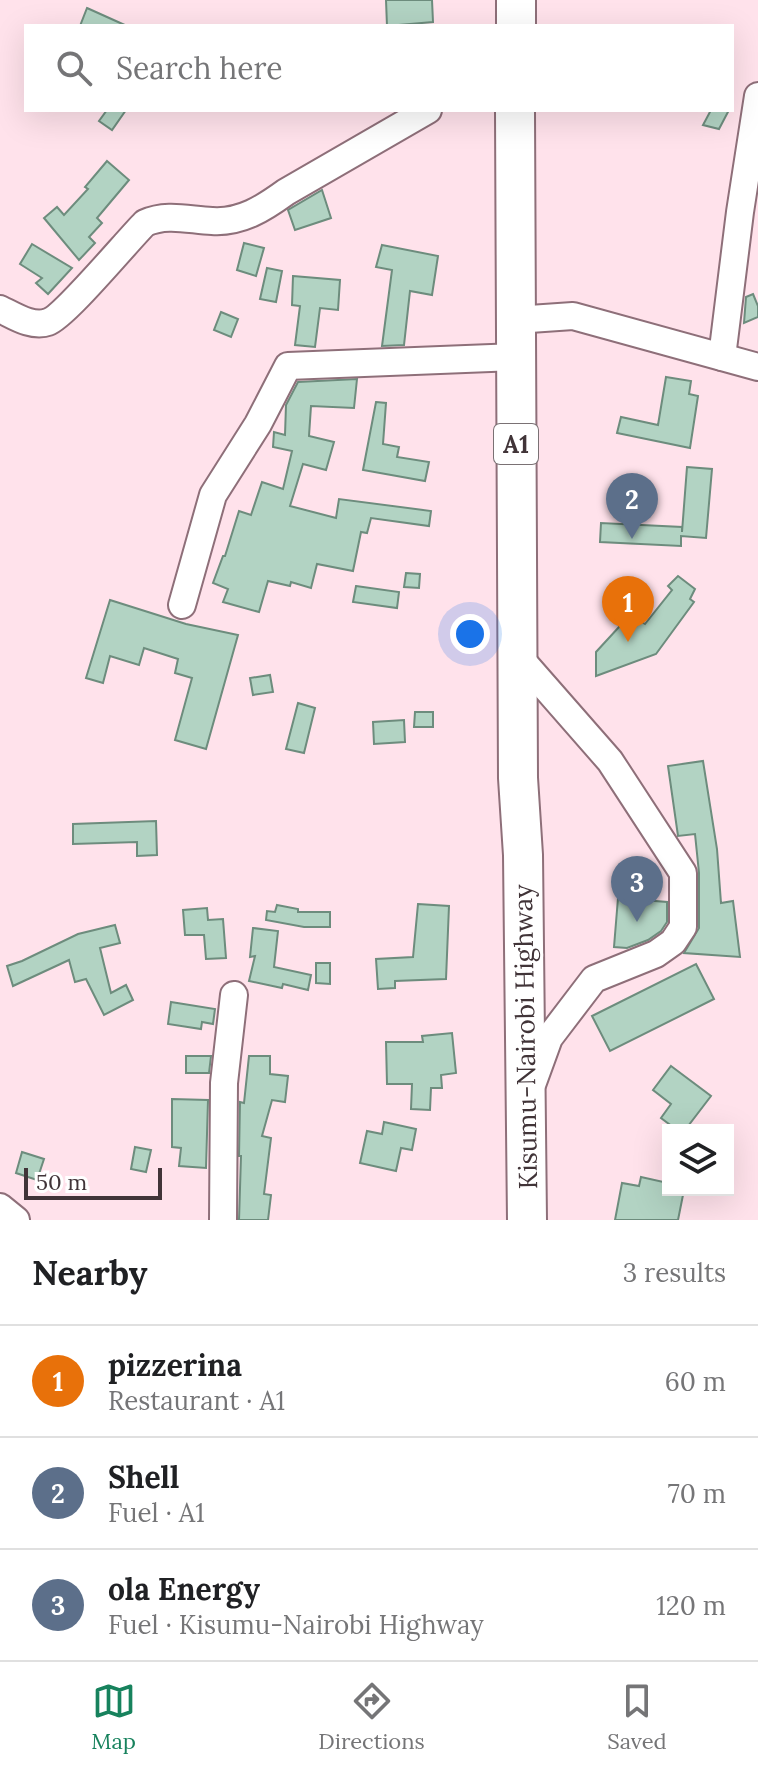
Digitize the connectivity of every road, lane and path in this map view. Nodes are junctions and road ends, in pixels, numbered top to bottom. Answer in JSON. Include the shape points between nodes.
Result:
{"nodes":[{"id":1,"x":516,"y":0,"type":"edge"},
{"id":2,"x":516,"y":24,"type":"edge"},
{"id":3,"x":758,"y":96,"type":"edge"},
{"id":4,"x":425,"y":112,"type":"edge"},
{"id":5,"x":515,"y":112,"type":"edge"},
{"id":6,"x":0,"y":309,"type":"edge"},
{"id":7,"x":515,"y":338,"type":"junction"},
{"id":8,"x":722,"y":357,"type":"junction"},
{"id":9,"x":758,"y":367,"type":"edge"},
{"id":10,"x":182,"y":605,"type":"dead end"},
{"id":11,"x":518,"y":656,"type":"junction"},
{"id":12,"x":523,"y":855,"type":"joint"},
{"id":13,"x":234,"y":995,"type":"dead end"},
{"id":14,"x":526,"y":1100,"type":"junction"},
{"id":15,"x":0,"y":1207,"type":"edge"},
{"id":16,"x":16,"y":1220,"type":"edge"},
{"id":17,"x":223,"y":1220,"type":"edge"},
{"id":18,"x":527,"y":1220,"type":"edge"}],
"edges":[{"from":1,"to":2,"type":"highway"},
{"from":3,"to":8,"type":"street"},
{"from":4,"to":6,"type":"street","via":[[236,220],[160,217],[145,223],[48,322],[37,324]]},
{"from":5,"to":7,"type":"highway","name":"A1","number":"A1"},
{"from":7,"to":8,"type":"street","via":[[573,316]]},
{"from":7,"to":10,"type":"street","via":[[288,366],[213,495]]},
{"from":7,"to":11,"type":"highway","name":"A1","number":"A1"},
{"from":8,"to":9,"type":"street"},
{"from":11,"to":12,"type":"highway","name":"A1","number":"A1"},
{"from":11,"to":14,"type":"street","via":[[610,761],[683,873],[683,927],[673,942],[594,979],[549,1038]]},
{"from":12,"to":14,"type":"highway","name":"Kisumu-Nairobi Highway","number":"A1"},
{"from":13,"to":17,"type":"street","via":[[224,1083]]},
{"from":14,"to":18,"type":"highway","name":"Kisumu-Nairobi Highway","number":"A1"},
{"from":15,"to":16,"type":"street"}]}
